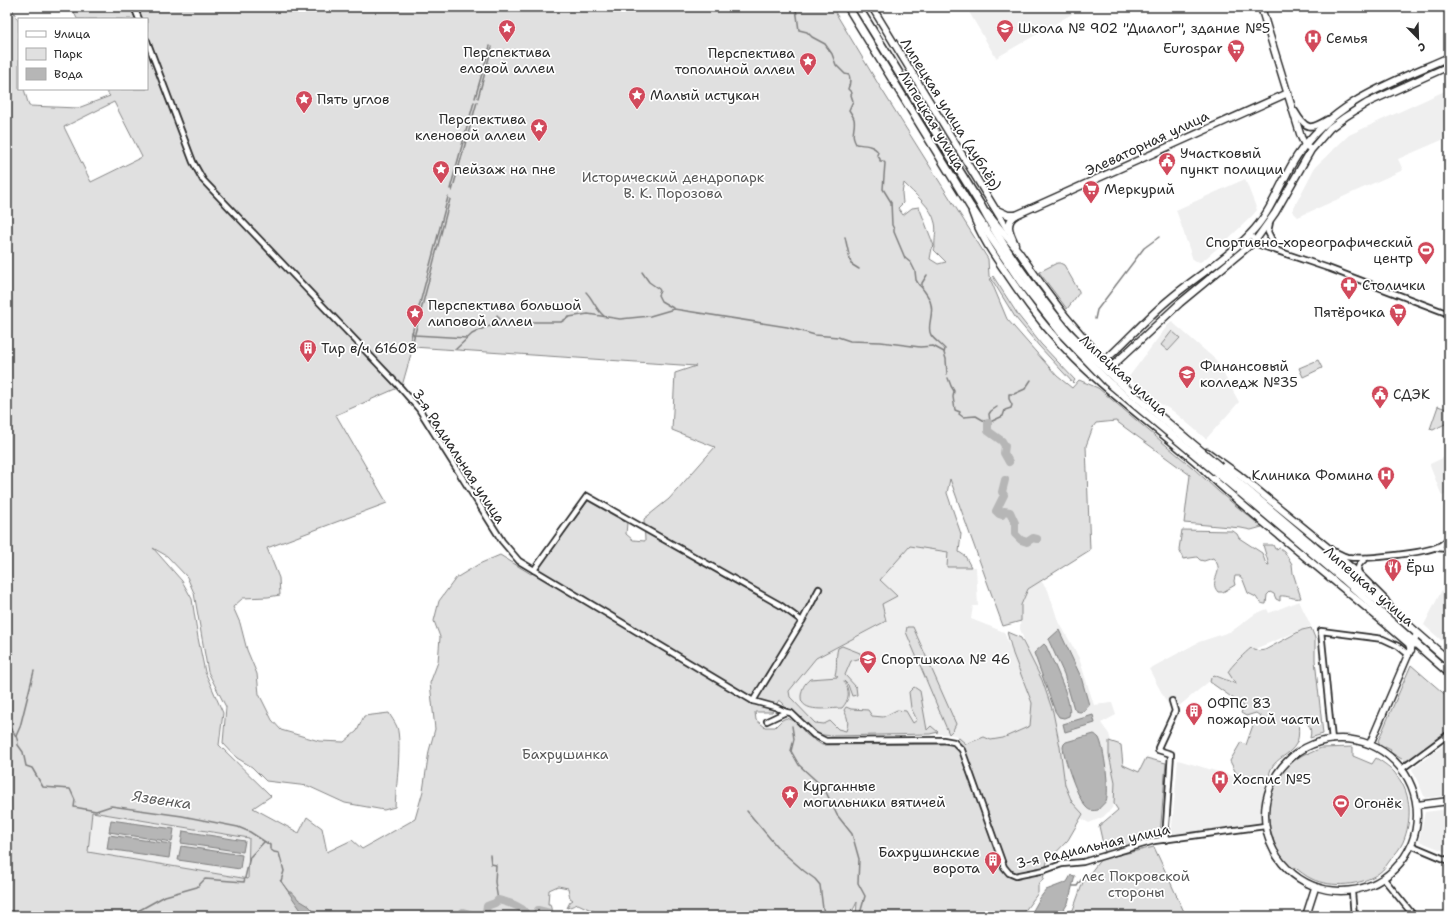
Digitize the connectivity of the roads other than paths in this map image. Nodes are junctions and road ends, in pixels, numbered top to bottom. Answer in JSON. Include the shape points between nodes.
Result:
{"nodes":[{"id":1,"x":134,"y":7,"type":"edge"},
{"id":2,"x":848,"y":7,"type":"edge"},
{"id":3,"x":858,"y":7,"type":"edge"},
{"id":4,"x":872,"y":7,"type":"edge"},
{"id":5,"x":1261,"y":7,"type":"edge"},
{"id":6,"x":138,"y":18,"type":"edge"},
{"id":7,"x":148,"y":44,"type":"edge"},
{"id":8,"x":1449,"y":57,"type":"edge"},
{"id":9,"x":1449,"y":66,"type":"edge"},
{"id":10,"x":1288,"y":93,"type":"junction"},
{"id":11,"x":1292,"y":106,"type":"junction"},
{"id":12,"x":1338,"y":112,"type":"junction"},
{"id":13,"x":1305,"y":145,"type":"junction"},
{"id":14,"x":1311,"y":150,"type":"junction"},
{"id":15,"x":980,"y":204,"type":"junction"},
{"id":16,"x":970,"y":208,"type":"junction"},
{"id":17,"x":996,"y":209,"type":"junction"},
{"id":18,"x":1016,"y":216,"type":"junction"},
{"id":19,"x":1270,"y":221,"type":"junction"},
{"id":20,"x":1010,"y":234,"type":"junction"},
{"id":21,"x":1250,"y":234,"type":"junction"},
{"id":22,"x":1255,"y":241,"type":"junction"},
{"id":23,"x":1277,"y":250,"type":"junction"},
{"id":24,"x":1019,"y":252,"type":"junction"},
{"id":25,"x":1449,"y":314,"type":"edge"},
{"id":26,"x":1065,"y":333,"type":"junction"},
{"id":27,"x":1084,"y":337,"type":"junction"},
{"id":28,"x":1066,"y":350,"type":"junction"},
{"id":29,"x":1104,"y":361,"type":"junction"},
{"id":30,"x":1110,"y":368,"type":"junction"},
{"id":31,"x":1090,"y":373,"type":"junction"},
{"id":32,"x":1098,"y":380,"type":"junction"},
{"id":33,"x":1216,"y":468,"type":"junction"},
{"id":34,"x":1448,"y":541,"type":"edge"},
{"id":35,"x":1326,"y":546,"type":"junction"},
{"id":36,"x":1432,"y":548,"type":"junction"},
{"id":37,"x":1449,"y":549,"type":"edge"},
{"id":38,"x":1366,"y":558,"type":"junction"},
{"id":39,"x":534,"y":570,"type":"junction"},
{"id":40,"x":1359,"y":574,"type":"junction"},
{"id":41,"x":819,"y":589,"type":"dead end"},
{"id":42,"x":1363,"y":604,"type":"junction"},
{"id":43,"x":1393,"y":612,"type":"junction"},
{"id":44,"x":1388,"y":620,"type":"junction"},
{"id":45,"x":802,"y":621,"type":"junction"},
{"id":46,"x":1418,"y":634,"type":"junction"},
{"id":47,"x":1414,"y":642,"type":"junction"},
{"id":48,"x":1410,"y":652,"type":"junction"},
{"id":49,"x":1449,"y":661,"type":"edge"},
{"id":50,"x":1449,"y":672,"type":"edge"},
{"id":51,"x":753,"y":701,"type":"junction"},
{"id":52,"x":1172,"y":701,"type":"dead end"},
{"id":53,"x":786,"y":712,"type":"junction"},
{"id":54,"x":767,"y":721,"type":"dead end"},
{"id":55,"x":1449,"y":734,"type":"edge"},
{"id":56,"x":1332,"y":740,"type":"junction"},
{"id":57,"x":1370,"y":744,"type":"junction"},
{"id":58,"x":1403,"y":768,"type":"junction"},
{"id":59,"x":1449,"y":801,"type":"edge"},
{"id":60,"x":1417,"y":805,"type":"junction"},
{"id":61,"x":1265,"y":826,"type":"junction"},
{"id":62,"x":1165,"y":840,"type":"junction"},
{"id":63,"x":1411,"y":845,"type":"junction"},
{"id":64,"x":1449,"y":861,"type":"edge"},
{"id":65,"x":1384,"y":879,"type":"junction"},
{"id":66,"x":1315,"y":888,"type":"junction"},
{"id":67,"x":1352,"y":892,"type":"junction"},
{"id":68,"x":1306,"y":916,"type":"edge"},
{"id":69,"x":1354,"y":916,"type":"edge"},
{"id":70,"x":1414,"y":916,"type":"edge"}],
"edges":[{"from":1,"to":6,"type":"street"},
{"from":2,"to":16,"type":"main road","name":"Липецкая улица"},
{"from":3,"to":15,"type":"main road","name":"Липецкая улица"},
{"from":4,"to":17,"type":"main road","name":"Липецкая улица (дублёр)"},
{"from":5,"to":10,"type":"main road"},
{"from":7,"to":39,"type":"street","name":"3-я Радиальная улица","via":[[193,162],[203,180],[398,385],[422,415],[502,541],[519,561]]},
{"from":8,"to":12,"type":"main road","via":[[1365,96]]},
{"from":9,"to":14,"type":"main road","via":[[1367,103],[1330,128]]},
{"from":10,"to":11,"type":"main road"},
{"from":10,"to":18,"type":"main road","name":"Элеваторная улица"},
{"from":11,"to":12,"type":"street","via":[[1303,124],[1310,127]]},
{"from":11,"to":13,"type":"main road"},
{"from":12,"to":13,"type":"main road"},
{"from":13,"to":14,"type":"main road"},
{"from":13,"to":21,"type":"main road","via":[[1268,210]]},
{"from":14,"to":19,"type":"main road"},
{"from":15,"to":24,"type":"main road","name":"Липецкая улица (дублёр)"},
{"from":15,"to":26,"type":"main road","name":"Липецкая улица","via":[[990,223]]},
{"from":16,"to":26,"type":"main road","name":"Липецкая улица","via":[[1021,282]]},
{"from":16,"to":28,"type":"main road","name":"Липецкая улица (дублёр)","via":[[978,230],[1007,276]]},
{"from":17,"to":18,"type":"main road"},
{"from":17,"to":20,"type":"main road","name":"Липецкая улица (дублёр)"},
{"from":18,"to":20,"type":"main road","via":[[1010,222]]},
{"from":19,"to":22,"type":"main road"},
{"from":19,"to":23,"type":"street","via":[[1268,232]]},
{"from":20,"to":24,"type":"main road","name":"Липецкая улица (дублёр)"},
{"from":21,"to":22,"type":"street"},
{"from":21,"to":29,"type":"main road","via":[[1172,297]]},
{"from":22,"to":23,"type":"street","via":[[1257,244]]},
{"from":22,"to":30,"type":"main road","via":[[1180,303]]},
{"from":23,"to":25,"type":"street"},
{"from":24,"to":27,"type":"main road","name":"Липецкая улица (дублёр)"},
{"from":26,"to":33,"type":"main road","name":"Липецкая улица","bridge":true,"via":[[1081,355],[1113,386]]},
{"from":27,"to":28,"type":"main road","via":[[1086,346],[1082,353],[1074,354]]},
{"from":27,"to":29,"type":"main road","name":"Липецкая улица (дублёр)"},
{"from":28,"to":31,"type":"main road","name":"Липецкая улица (дублёр)"},
{"from":29,"to":30,"type":"main road","name":"Липецкая улица (дублёр)"},
{"from":29,"to":31,"type":"main road"},
{"from":30,"to":32,"type":"main road"},
{"from":30,"to":33,"type":"main road","name":"Липецкая улица (дублёр)"},
{"from":31,"to":32,"type":"main road","name":"Липецкая улица (дублёр)"},
{"from":32,"to":33,"type":"main road","name":"Липецкая улица (дублёр)"},
{"from":33,"to":35,"type":"main road","name":"Липецкая улица (дублёр)","via":[[1239,475]]},
{"from":33,"to":42,"type":"main road","name":"Липецкая улица (дублёр)","via":[[1220,485]]},
{"from":33,"to":43,"type":"main road","name":"Липецкая улица"},
{"from":33,"to":44,"type":"main road","name":"Липецкая улица"},
{"from":34,"to":36,"type":"street"},
{"from":35,"to":38,"type":"street","via":[[1346,556]]},
{"from":35,"to":40,"type":"main road","name":"Липецкая улица (дублёр)"},
{"from":36,"to":37,"type":"street"},
{"from":36,"to":38,"type":"street"},
{"from":38,"to":40,"type":"street","via":[[1357,567]]},
{"from":39,"to":45,"type":"street","via":[[587,496],[780,604]]},
{"from":39,"to":51,"type":"street","name":"3-я Радиальная улица"},
{"from":40,"to":43,"type":"main road","name":"Липецкая улица (дублёр)","via":[[1385,600]]},
{"from":41,"to":45,"type":"street"},
{"from":42,"to":44,"type":"main road","name":"Липецкая улица (дублёр)"},
{"from":42,"to":48,"type":"main road","name":"Липецкая улица (дублёр)","via":[[1409,644]]},
{"from":43,"to":46,"type":"main road","name":"Липецкая улица"},
{"from":44,"to":47,"type":"main road","name":"Липецкая улица"},
{"from":45,"to":51,"type":"street"},
{"from":46,"to":47,"type":"main road"},
{"from":46,"to":49,"type":"main road","name":"Липецкая улица"},
{"from":47,"to":48,"type":"main road"},
{"from":47,"to":50,"type":"main road","name":"Липецкая улица"},
{"from":48,"to":56,"type":"street","via":[[1383,639],[1321,631]]},
{"from":48,"to":57,"type":"main road"},
{"from":51,"to":53,"type":"street","name":"3-я Радиальная улица"},
{"from":52,"to":62,"type":"street","via":[[1175,710],[1158,748],[1171,754]]},
{"from":53,"to":54,"type":"street"},
{"from":53,"to":62,"type":"street","name":"3-я Радиальная улица","via":[[793,715],[818,738],[826,741],[943,740],[957,744],[969,767],[1004,867],[1014,876],[1062,864],[1083,862]]},
{"from":55,"to":58,"type":"street"},
{"from":56,"to":57,"type":"main road","via":[[1353,740]]},
{"from":56,"to":61,"type":"main road","via":[[1307,747],[1285,763],[1270,787],[1265,803]]},
{"from":57,"to":58,"type":"main road"},
{"from":58,"to":60,"type":"main road"},
{"from":59,"to":60,"type":"main road"},
{"from":60,"to":63,"type":"main road"},
{"from":61,"to":62,"type":"street","name":"3-я Радиальная улица"},
{"from":61,"to":66,"type":"main road","via":[[1279,861],[1298,879]]},
{"from":63,"to":64,"type":"street"},
{"from":63,"to":65,"type":"main road"},
{"from":65,"to":67,"type":"main road"},
{"from":65,"to":70,"type":"street"},
{"from":66,"to":67,"type":"main road"},
{"from":66,"to":68,"type":"main road"},
{"from":67,"to":69,"type":"street"}]}
